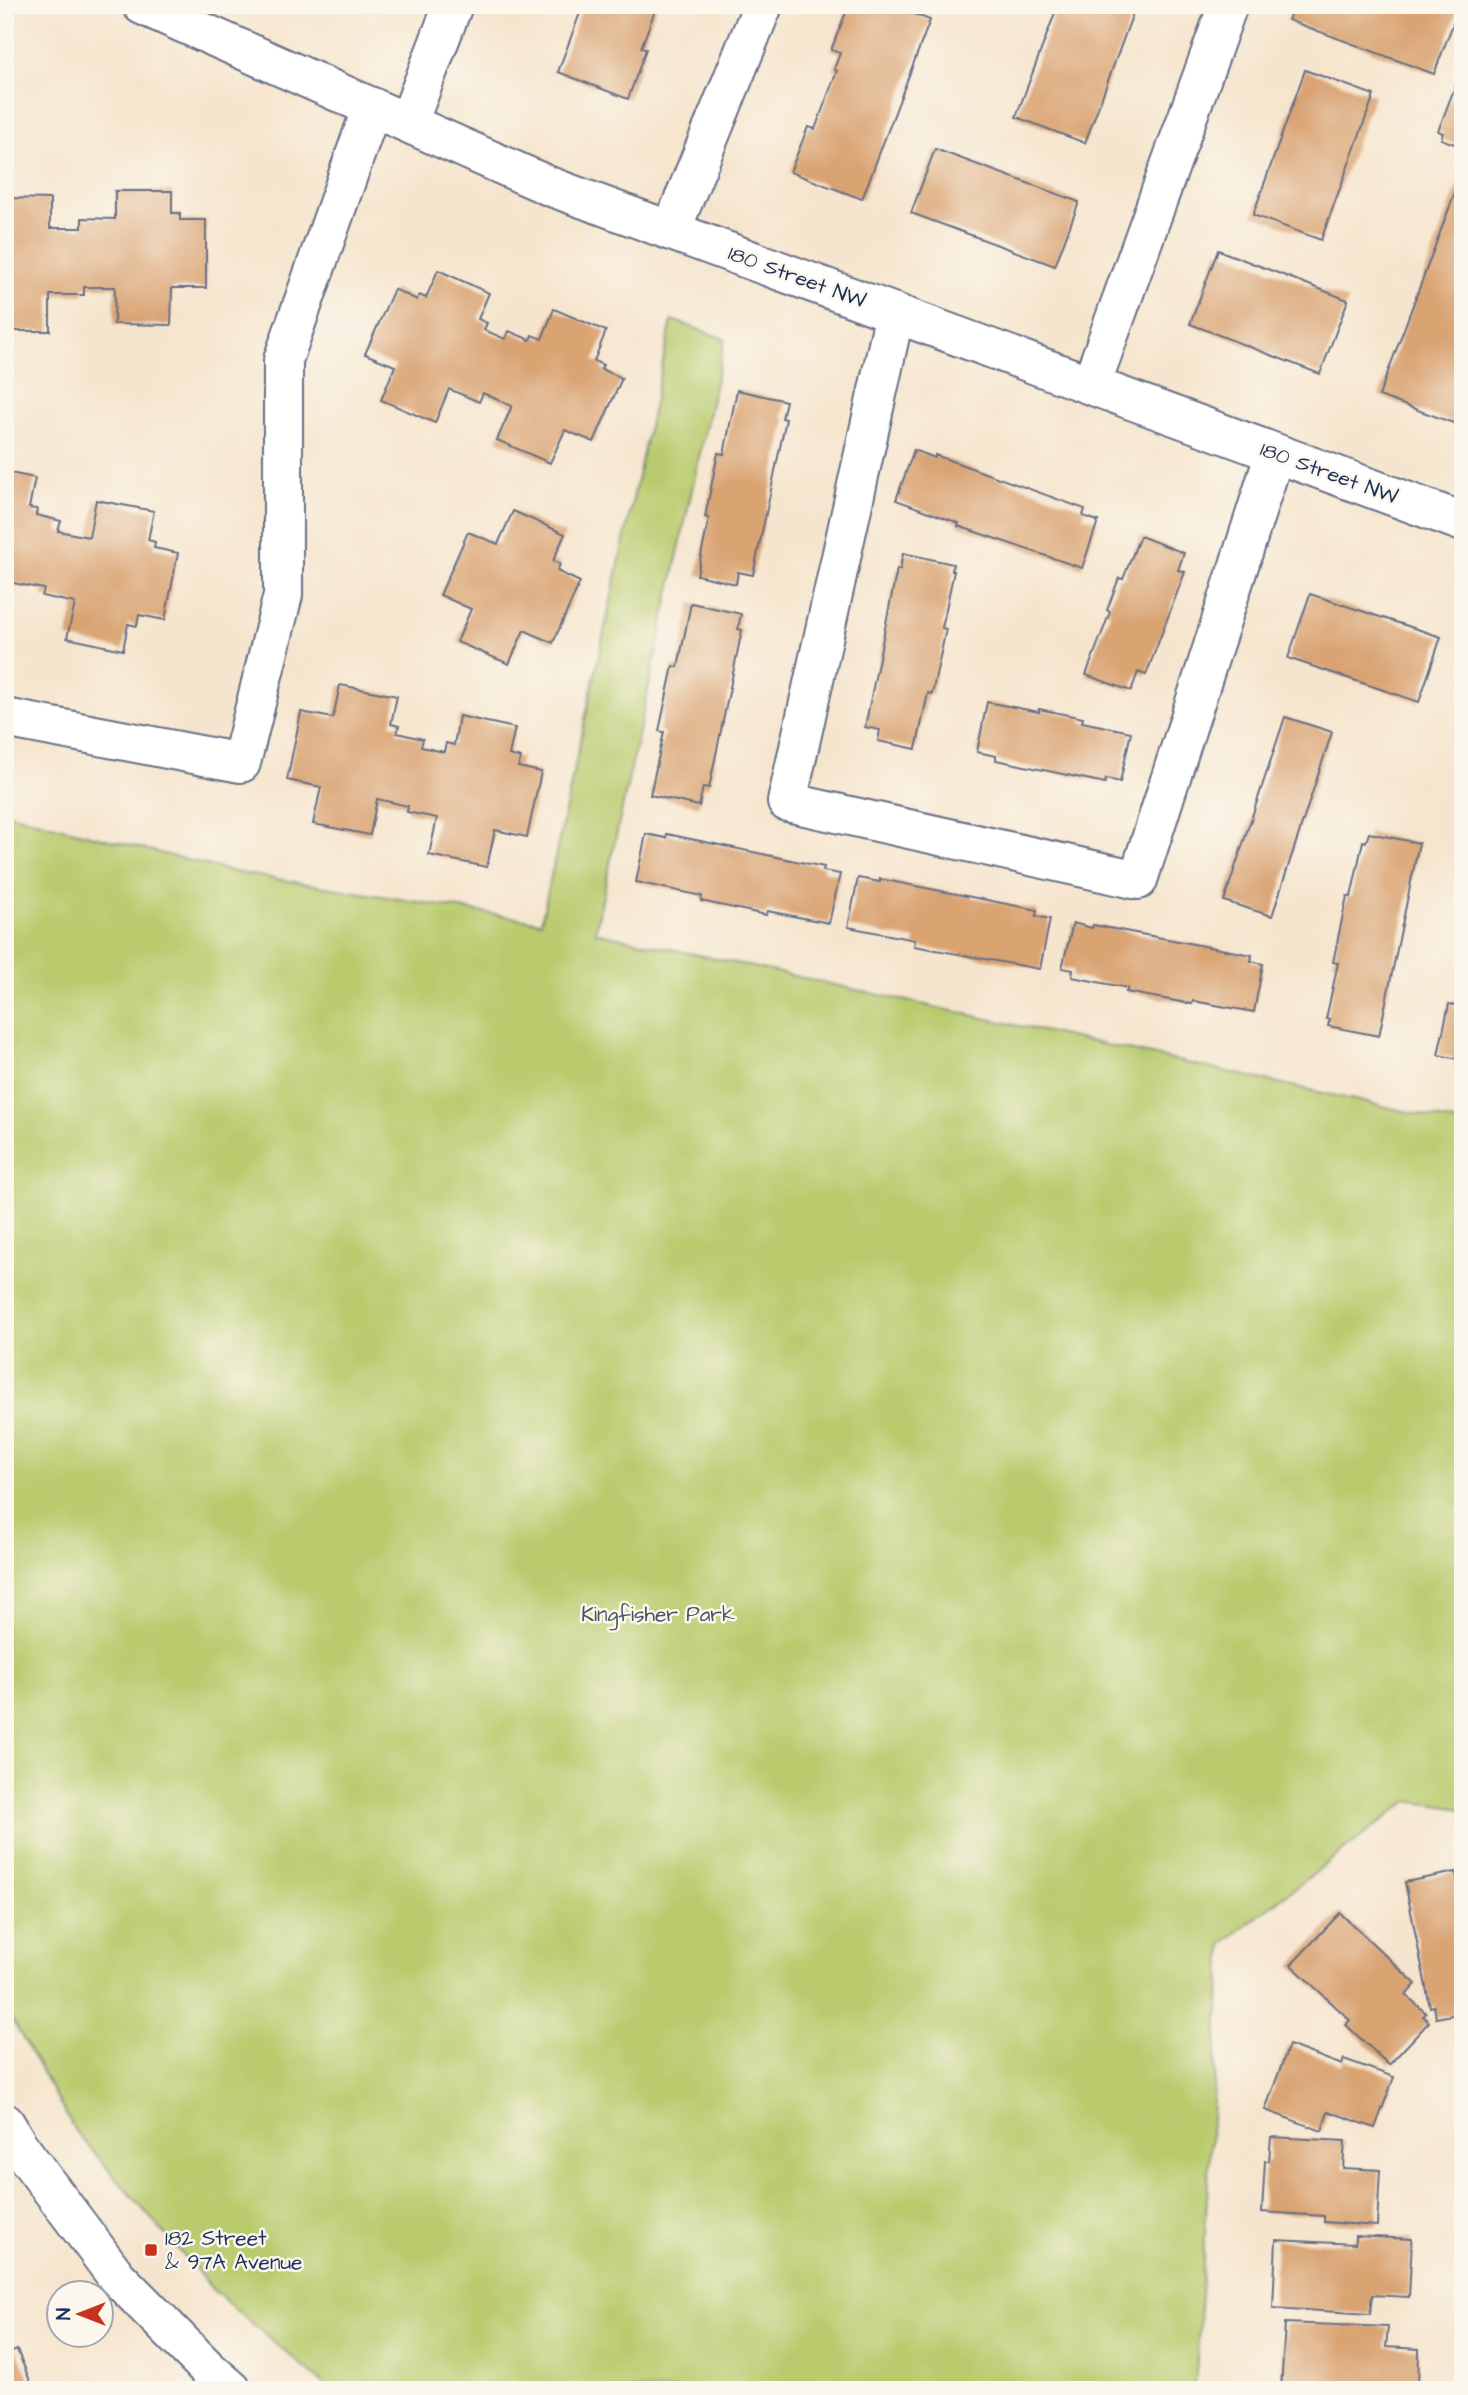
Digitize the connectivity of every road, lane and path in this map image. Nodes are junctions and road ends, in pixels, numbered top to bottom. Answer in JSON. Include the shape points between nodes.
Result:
{"nodes":[{"id":1,"x":142,"y":5,"type":"edge"},
{"id":2,"x":453,"y":5,"type":"edge"},
{"id":3,"x":763,"y":5,"type":"edge"},
{"id":4,"x":1228,"y":5,"type":"edge"},
{"id":5,"x":372,"y":107,"type":"junction"},
{"id":6,"x":408,"y":123,"type":"junction"},
{"id":7,"x":671,"y":231,"type":"junction"},
{"id":8,"x":894,"y":313,"type":"junction"},
{"id":9,"x":1091,"y":386,"type":"junction"},
{"id":10,"x":1275,"y":453,"type":"junction"},
{"id":11,"x":1463,"y":522,"type":"edge"},
{"id":12,"x":5,"y":718,"type":"edge"},
{"id":13,"x":11,"y":2134,"type":"edge"},
{"id":14,"x":232,"y":2390,"type":"edge"}],
"edges":[{"from":1,"to":5,"type":"street","name":"180 Street NW"},
{"from":2,"to":6,"type":"street"},
{"from":3,"to":7,"type":"street"},
{"from":4,"to":9,"type":"street"},
{"from":5,"to":6,"type":"street","name":"180 Street NW"},
{"from":5,"to":12,"type":"street","via":[[283,360],[283,595],[241,763]]},
{"from":6,"to":7,"type":"street","name":"180 Street NW","via":[[549,186]]},
{"from":7,"to":8,"type":"street","name":"180 Street NW"},
{"from":8,"to":9,"type":"street","name":"180 Street NW"},
{"from":8,"to":10,"type":"street","via":[[787,802],[1138,880]]},
{"from":9,"to":10,"type":"street","name":"180 Street NW"},
{"from":10,"to":11,"type":"street","name":"180 Street NW"},
{"from":13,"to":14,"type":"street","via":[[117,2277]]}]}
